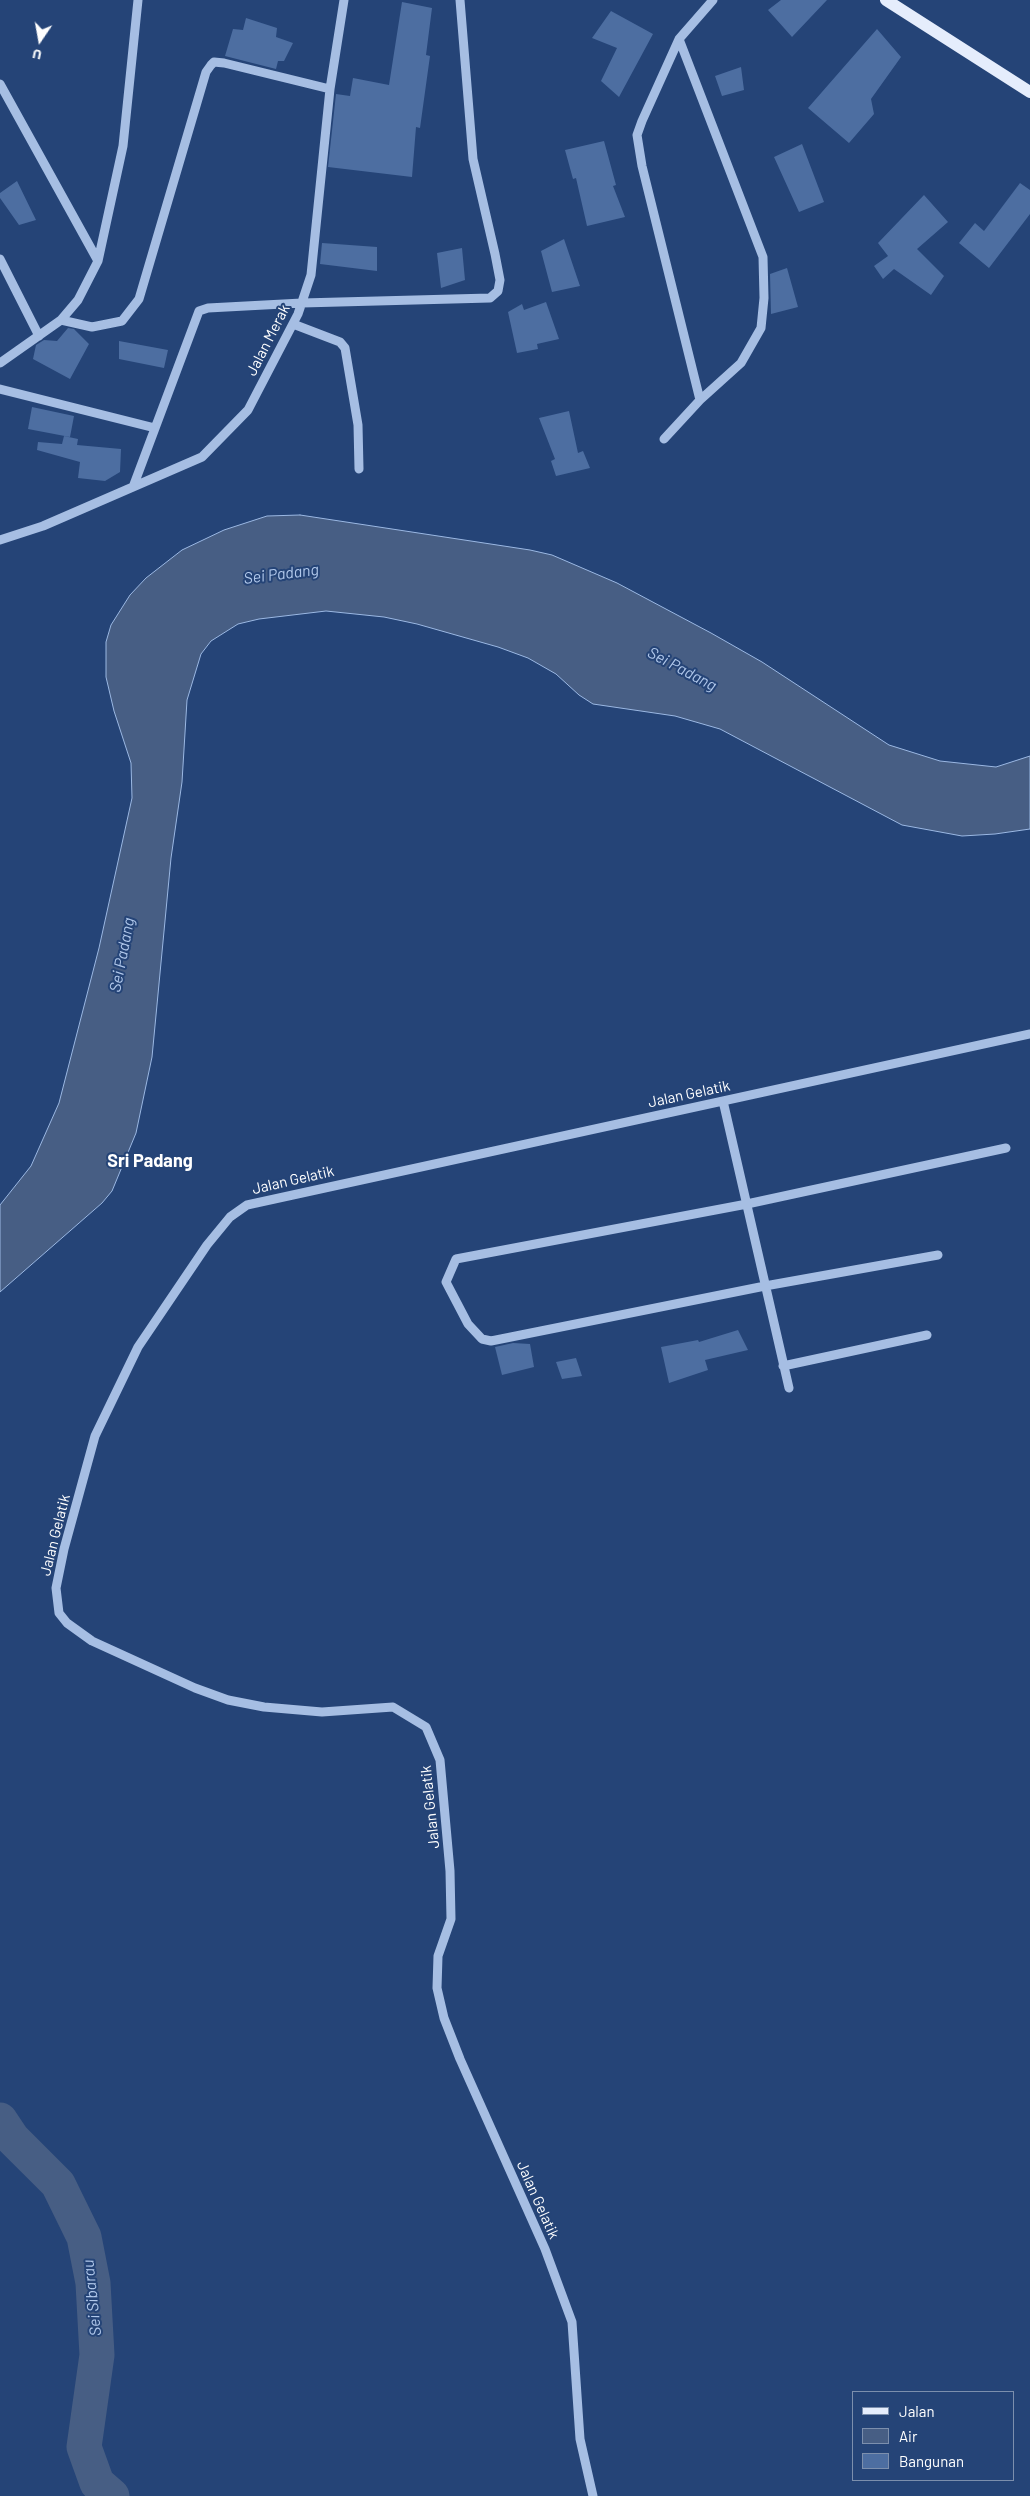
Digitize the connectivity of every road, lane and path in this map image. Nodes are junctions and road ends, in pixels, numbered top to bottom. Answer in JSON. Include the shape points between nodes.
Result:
{"nodes":[{"id":1,"x":138,"y":0,"type":"edge"},
{"id":2,"x":344,"y":0,"type":"edge"},
{"id":3,"x":460,"y":0,"type":"edge"},
{"id":4,"x":713,"y":0,"type":"edge"},
{"id":5,"x":886,"y":0,"type":"edge"},
{"id":6,"x":679,"y":39,"type":"junction"},
{"id":7,"x":0,"y":84,"type":"edge"},
{"id":8,"x":330,"y":89,"type":"junction"},
{"id":9,"x":1030,"y":92,"type":"edge"},
{"id":10,"x":0,"y":259,"type":"edge"},
{"id":11,"x":98,"y":261,"type":"junction"},
{"id":12,"x":302,"y":303,"type":"junction"},
{"id":13,"x":61,"y":320,"type":"junction"},
{"id":14,"x":293,"y":324,"type":"junction"},
{"id":15,"x":39,"y":336,"type":"junction"},
{"id":16,"x":0,"y":363,"type":"edge"},
{"id":17,"x":0,"y":389,"type":"edge"},
{"id":18,"x":700,"y":400,"type":"junction"},
{"id":19,"x":155,"y":428,"type":"junction"},
{"id":20,"x":664,"y":440,"type":"dead end"},
{"id":21,"x":359,"y":469,"type":"dead end"},
{"id":22,"x":133,"y":487,"type":"junction"},
{"id":23,"x":0,"y":540,"type":"edge"},
{"id":24,"x":1030,"y":1034,"type":"edge"},
{"id":25,"x":723,"y":1101,"type":"junction"},
{"id":26,"x":1006,"y":1148,"type":"dead end"},
{"id":27,"x":746,"y":1204,"type":"junction"},
{"id":28,"x":938,"y":1255,"type":"dead end"},
{"id":29,"x":765,"y":1286,"type":"junction"},
{"id":30,"x":927,"y":1335,"type":"dead end"},
{"id":31,"x":783,"y":1366,"type":"junction"},
{"id":32,"x":789,"y":1388,"type":"dead end"},
{"id":33,"x":592,"y":2496,"type":"edge"}],
"edges":[{"from":1,"to":11,"type":"street","via":[[123,146]]},
{"from":2,"to":8,"type":"street","name":"Jalan Merak"},
{"from":3,"to":12,"type":"street","via":[[473,159],[500,280],[498,291],[490,298]]},
{"from":4,"to":6,"type":"street"},
{"from":5,"to":9,"type":"main road"},
{"from":6,"to":18,"type":"street","via":[[637,135]]},
{"from":6,"to":18,"type":"street","via":[[763,257],[761,328],[741,363]]},
{"from":7,"to":11,"type":"street"},
{"from":8,"to":12,"type":"street","name":"Jalan Merak","via":[[311,275]]},
{"from":8,"to":13,"type":"street","via":[[224,63],[210,65],[140,299],[122,321],[92,327]]},
{"from":10,"to":15,"type":"street"},
{"from":11,"to":13,"type":"street","via":[[78,300]]},
{"from":12,"to":14,"type":"street","name":"Jalan Merak"},
{"from":12,"to":19,"type":"street","via":[[199,311]]},
{"from":13,"to":15,"type":"street"},
{"from":14,"to":21,"type":"street","via":[[340,342],[345,348],[358,425]]},
{"from":14,"to":22,"type":"street","name":"Jalan Merak","via":[[248,410],[202,457]]},
{"from":15,"to":16,"type":"street"},
{"from":17,"to":19,"type":"street"},
{"from":18,"to":20,"type":"street"},
{"from":19,"to":22,"type":"street"},
{"from":22,"to":23,"type":"street","name":"Jalan Merak","via":[[43,526]]},
{"from":24,"to":25,"type":"street","name":"Jalan Gelatik"},
{"from":25,"to":27,"type":"street"},
{"from":25,"to":33,"type":"street","name":"Jalan Gelatik","via":[[308,1190],[247,1205],[230,1216],[138,1347],[95,1436],[56,1588],[59,1612],[67,1623],[92,1641],[195,1688],[228,1700],[264,1707],[322,1712],[393,1707],[426,1727],[440,1760],[450,1871],[452,1919],[438,1956],[437,1988],[444,2018],[460,2059],[545,2249],[572,2322],[580,2440]]},
{"from":26,"to":27,"type":"street"},
{"from":27,"to":29,"type":"street"},
{"from":27,"to":29,"type":"street","via":[[456,1259],[446,1282],[468,1324],[482,1339],[491,1341]]},
{"from":28,"to":29,"type":"street"},
{"from":29,"to":31,"type":"street"},
{"from":30,"to":31,"type":"street"},
{"from":31,"to":32,"type":"street"}]}
